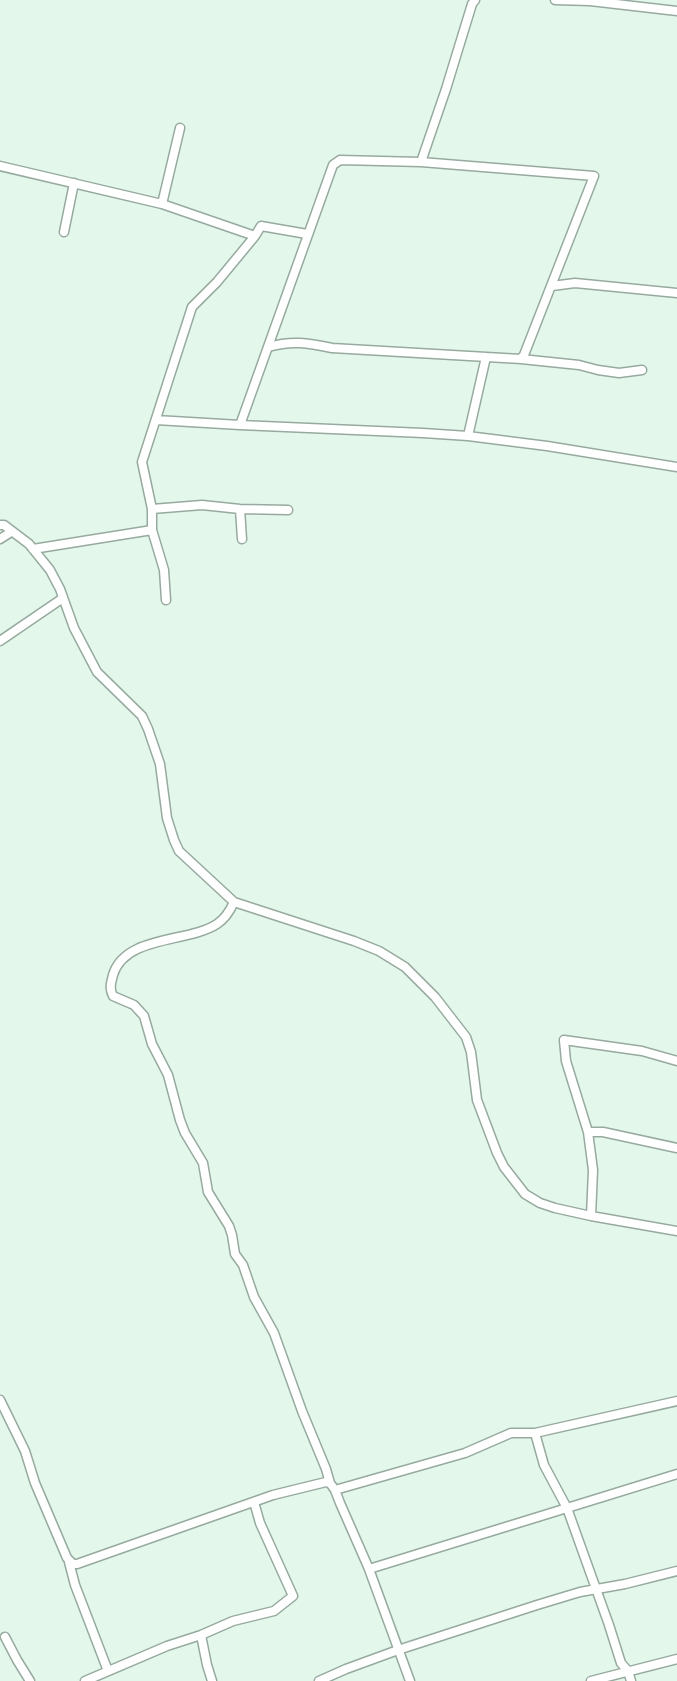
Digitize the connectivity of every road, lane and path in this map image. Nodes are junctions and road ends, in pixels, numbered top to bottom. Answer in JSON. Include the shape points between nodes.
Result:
{"nodes":[{"id":1,"x":475,"y":0,"type":"edge"},
{"id":2,"x":555,"y":0,"type":"edge"},
{"id":3,"x":677,"y":11,"type":"edge"},
{"id":4,"x":180,"y":128,"type":"dead end"},
{"id":5,"x":421,"y":162,"type":"junction"},
{"id":6,"x":0,"y":166,"type":"edge"},
{"id":7,"x":74,"y":183,"type":"junction"},
{"id":8,"x":162,"y":204,"type":"junction"},
{"id":9,"x":64,"y":232,"type":"dead end"},
{"id":10,"x":307,"y":234,"type":"junction"},
{"id":11,"x":255,"y":236,"type":"junction"},
{"id":12,"x":552,"y":286,"type":"junction"},
{"id":13,"x":677,"y":293,"type":"edge"},
{"id":14,"x":268,"y":347,"type":"junction"},
{"id":15,"x":486,"y":357,"type":"junction"},
{"id":16,"x":521,"y":359,"type":"junction"},
{"id":17,"x":642,"y":370,"type":"dead end"},
{"id":18,"x":156,"y":420,"type":"junction"},
{"id":19,"x":240,"y":425,"type":"junction"},
{"id":20,"x":468,"y":436,"type":"junction"},
{"id":21,"x":677,"y":467,"type":"edge"},
{"id":22,"x":152,"y":509,"type":"junction"},
{"id":23,"x":240,"y":509,"type":"junction"},
{"id":24,"x":288,"y":510,"type":"dead end"},
{"id":25,"x":0,"y":525,"type":"edge"},
{"id":26,"x":152,"y":530,"type":"junction"},
{"id":27,"x":11,"y":532,"type":"junction"},
{"id":28,"x":242,"y":538,"type":"dead end"},
{"id":29,"x":0,"y":539,"type":"edge"},
{"id":30,"x":33,"y":549,"type":"junction"},
{"id":31,"x":63,"y":598,"type":"junction"},
{"id":32,"x":166,"y":600,"type":"dead end"},
{"id":33,"x":0,"y":640,"type":"edge"},
{"id":34,"x":234,"y":902,"type":"junction"},
{"id":35,"x":677,"y":1061,"type":"edge"},
{"id":36,"x":588,"y":1132,"type":"junction"},
{"id":37,"x":677,"y":1148,"type":"edge"},
{"id":38,"x":591,"y":1216,"type":"junction"},
{"id":39,"x":677,"y":1231,"type":"edge"},
{"id":40,"x":0,"y":1400,"type":"edge"},
{"id":41,"x":677,"y":1401,"type":"edge"},
{"id":42,"x":535,"y":1433,"type":"junction"},
{"id":43,"x":677,"y":1474,"type":"edge"},
{"id":44,"x":333,"y":1487,"type":"junction"},
{"id":45,"x":254,"y":1502,"type":"junction"},
{"id":46,"x":567,"y":1508,"type":"junction"},
{"id":47,"x":69,"y":1562,"type":"junction"},
{"id":48,"x":369,"y":1569,"type":"junction"},
{"id":49,"x":677,"y":1571,"type":"edge"},
{"id":50,"x":596,"y":1589,"type":"junction"},
{"id":51,"x":201,"y":1635,"type":"junction"},
{"id":52,"x":5,"y":1636,"type":"dead end"},
{"id":53,"x":398,"y":1650,"type":"junction"},
{"id":54,"x":677,"y":1659,"type":"edge"},
{"id":55,"x":108,"y":1671,"type":"junction"},
{"id":56,"x":628,"y":1671,"type":"junction"},
{"id":57,"x":322,"y":1680,"type":"edge"},
{"id":58,"x":30,"y":1681,"type":"edge"},
{"id":59,"x":85,"y":1681,"type":"edge"},
{"id":60,"x":212,"y":1681,"type":"edge"},
{"id":61,"x":411,"y":1681,"type":"edge"},
{"id":62,"x":591,"y":1681,"type":"edge"},
{"id":63,"x":631,"y":1681,"type":"edge"}],
"edges":[{"from":1,"to":5,"type":"street"},
{"from":2,"to":3,"type":"street"},
{"from":4,"to":8,"type":"street"},
{"from":5,"to":10,"type":"street","via":[[340,160],[333,165]]},
{"from":5,"to":12,"type":"street","via":[[594,176]]},
{"from":6,"to":7,"type":"street"},
{"from":7,"to":8,"type":"street"},
{"from":7,"to":9,"type":"street"},
{"from":8,"to":11,"type":"street"},
{"from":10,"to":11,"type":"street","via":[[261,226]]},
{"from":10,"to":14,"type":"street"},
{"from":11,"to":18,"type":"street","via":[[192,307]]},
{"from":12,"to":13,"type":"street","via":[[575,283]]},
{"from":12,"to":16,"type":"street"},
{"from":14,"to":15,"type":"street","via":[[304,343]]},
{"from":14,"to":19,"type":"street"},
{"from":15,"to":16,"type":"street"},
{"from":15,"to":20,"type":"street"},
{"from":16,"to":17,"type":"street","via":[[619,373]]},
{"from":18,"to":19,"type":"street"},
{"from":18,"to":22,"type":"street","via":[[142,463]]},
{"from":19,"to":20,"type":"street"},
{"from":20,"to":21,"type":"street"},
{"from":22,"to":23,"type":"street","via":[[202,505]]},
{"from":22,"to":26,"type":"street"},
{"from":23,"to":24,"type":"street"},
{"from":23,"to":28,"type":"street"},
{"from":25,"to":27,"type":"street"},
{"from":26,"to":30,"type":"street"},
{"from":26,"to":32,"type":"street","via":[[164,570]]},
{"from":27,"to":29,"type":"street"},
{"from":27,"to":30,"type":"street"},
{"from":30,"to":31,"type":"street","via":[[50,570]]},
{"from":31,"to":33,"type":"street"},
{"from":31,"to":34,"type":"street","via":[[97,672],[142,716],[148,729],[160,764],[167,818],[179,851]]},
{"from":34,"to":38,"type":"street","via":[[354,941],[405,967],[435,996],[466,1037],[477,1100],[504,1167],[525,1194],[540,1203]]},
{"from":34,"to":44,"type":"street","via":[[229,914],[209,928],[127,955],[117,965],[110,990],[144,1016],[185,1133],[203,1163],[208,1192],[229,1226],[235,1254],[274,1333]]},
{"from":35,"to":36,"type":"street","via":[[564,1040]]},
{"from":36,"to":37,"type":"street"},
{"from":36,"to":38,"type":"street","via":[[593,1170]]},
{"from":38,"to":39,"type":"street"},
{"from":40,"to":47,"type":"street"},
{"from":41,"to":42,"type":"street"},
{"from":42,"to":44,"type":"street","via":[[511,1433],[465,1452]]},
{"from":42,"to":46,"type":"street","via":[[544,1465]]},
{"from":43,"to":46,"type":"street"},
{"from":44,"to":45,"type":"street","via":[[326,1482]]},
{"from":44,"to":48,"type":"street"},
{"from":45,"to":47,"type":"street","via":[[77,1564]]},
{"from":45,"to":51,"type":"street","via":[[293,1596],[274,1611]]},
{"from":46,"to":48,"type":"street"},
{"from":46,"to":50,"type":"street"},
{"from":47,"to":55,"type":"street"},
{"from":48,"to":53,"type":"street"},
{"from":49,"to":50,"type":"street"},
{"from":50,"to":53,"type":"street"},
{"from":50,"to":56,"type":"street","via":[[621,1663]]},
{"from":51,"to":55,"type":"street"},
{"from":51,"to":60,"type":"street"},
{"from":52,"to":58,"type":"street"},
{"from":53,"to":57,"type":"street"},
{"from":53,"to":61,"type":"street"},
{"from":54,"to":56,"type":"street"},
{"from":55,"to":59,"type":"street"},
{"from":56,"to":62,"type":"street"},
{"from":56,"to":63,"type":"street"}]}
